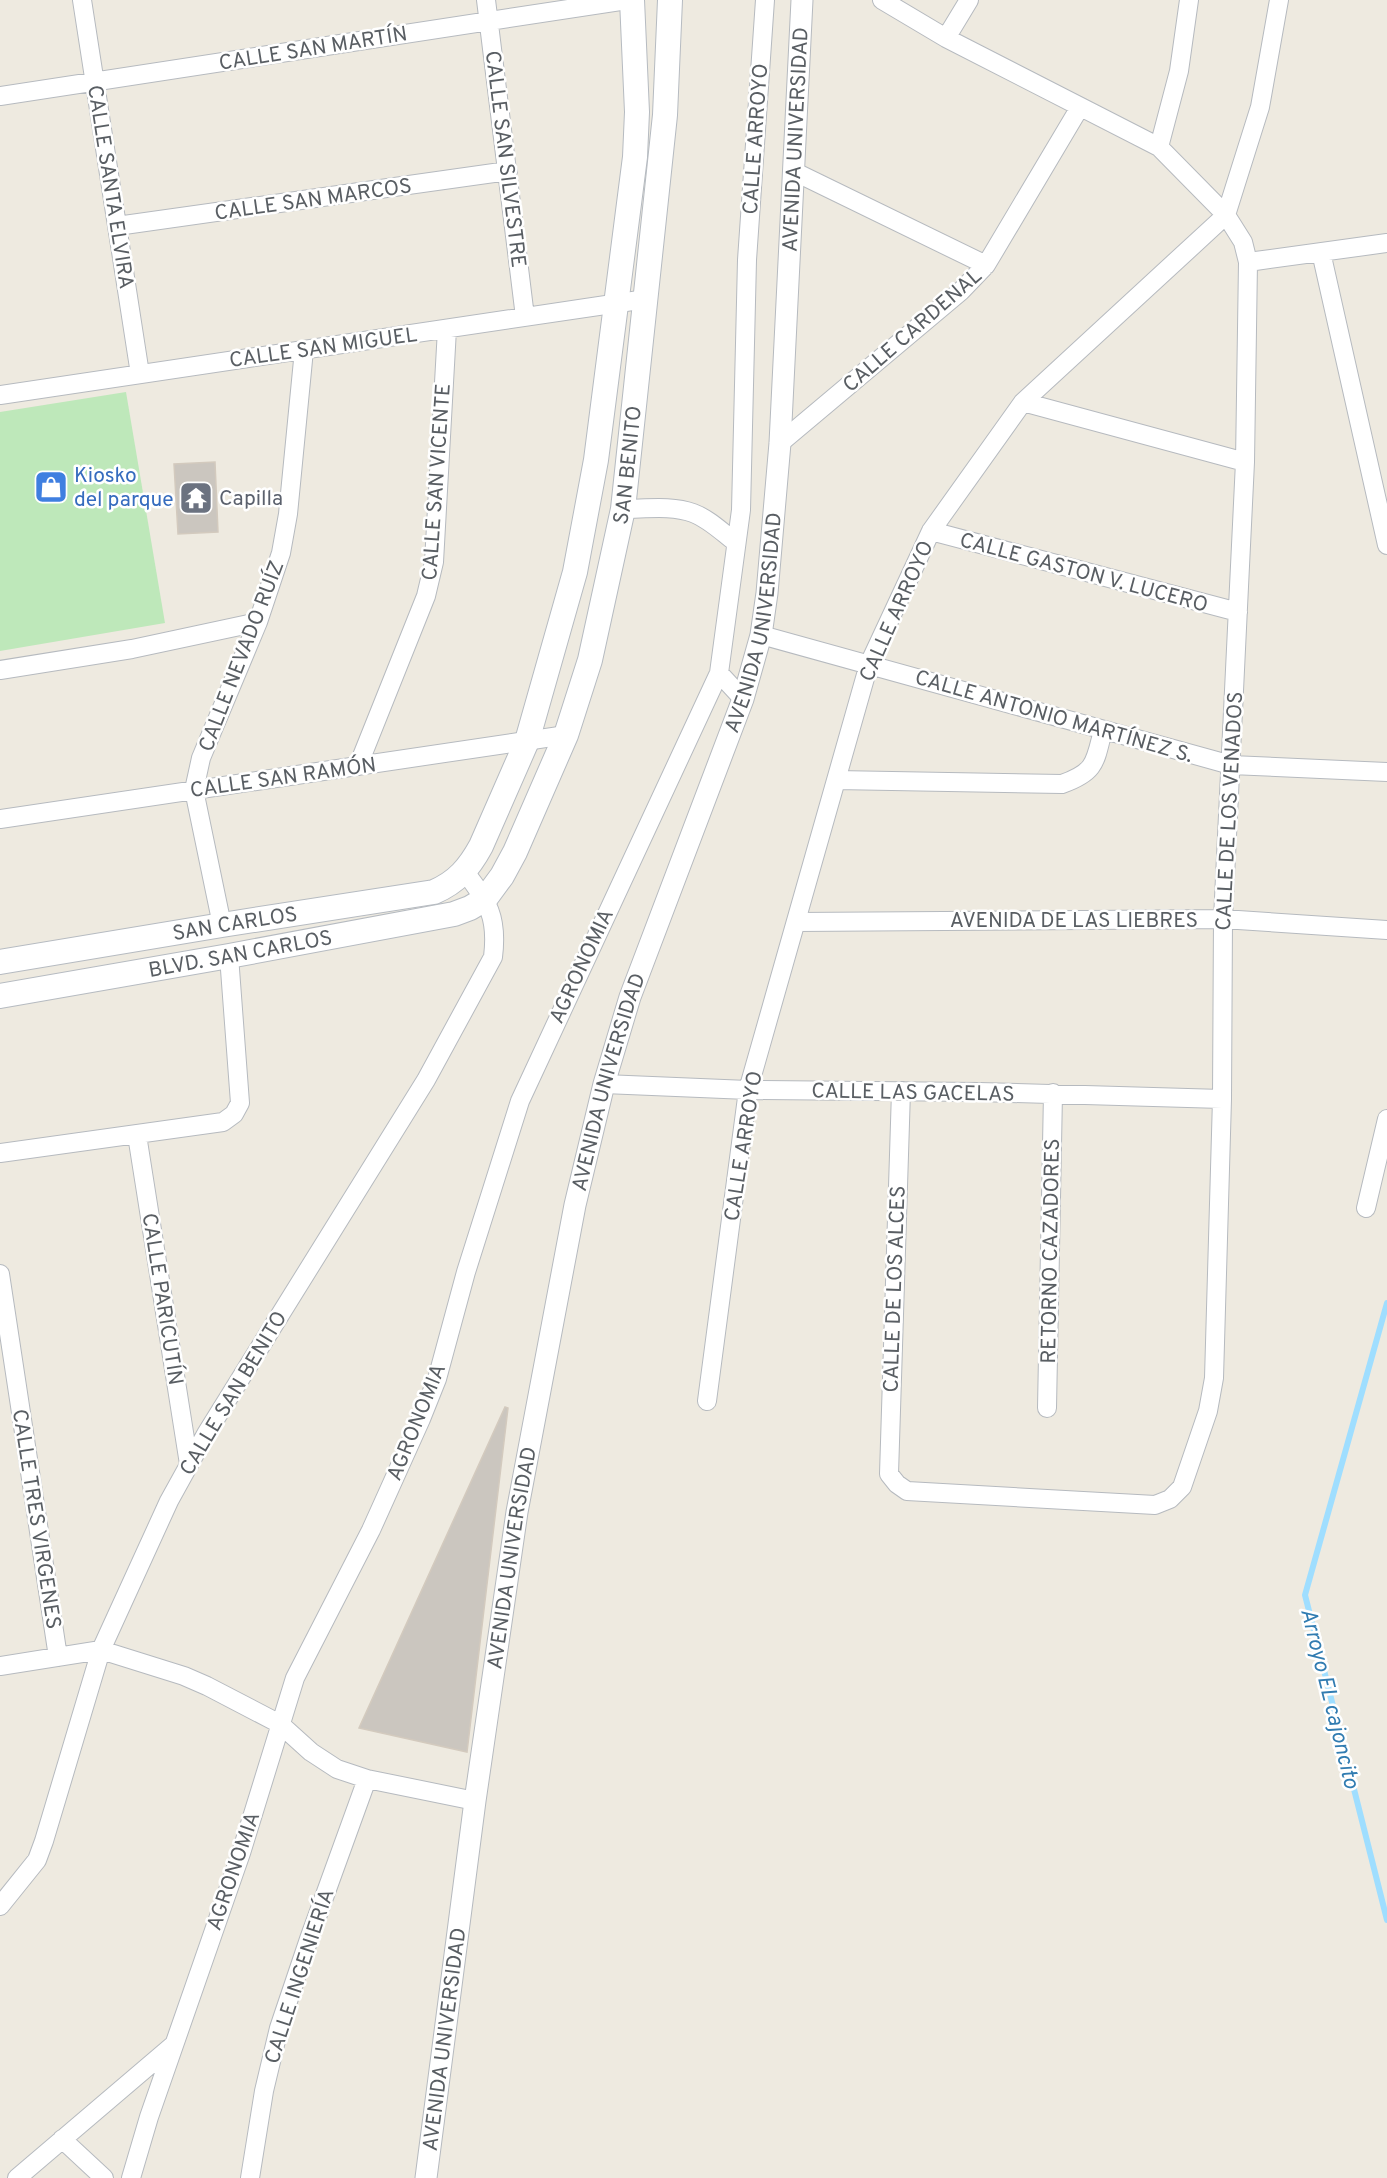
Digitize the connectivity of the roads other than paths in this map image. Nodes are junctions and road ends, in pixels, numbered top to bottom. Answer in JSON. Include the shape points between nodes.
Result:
{"nodes":[{"id":1,"x":82,"y":0,"type":"edge"},
{"id":2,"x":486,"y":0,"type":"edge"},
{"id":3,"x":627,"y":0,"type":"edge"},
{"id":4,"x":632,"y":0,"type":"edge"},
{"id":5,"x":670,"y":0,"type":"edge"},
{"id":6,"x":765,"y":0,"type":"edge"},
{"id":7,"x":802,"y":0,"type":"edge"},
{"id":8,"x":882,"y":0,"type":"edge"},
{"id":9,"x":969,"y":0,"type":"edge"},
{"id":10,"x":1189,"y":0,"type":"edge"},
{"id":11,"x":1279,"y":0,"type":"edge"},
{"id":12,"x":489,"y":21,"type":"junction"},
{"id":13,"x":946,"y":38,"type":"junction"},
{"id":14,"x":95,"y":81,"type":"junction"},
{"id":15,"x":0,"y":96,"type":"edge"},
{"id":16,"x":1080,"y":107,"type":"junction"},
{"id":17,"x":1159,"y":147,"type":"junction"},
{"id":18,"x":508,"y":171,"type":"junction"},
{"id":19,"x":794,"y":171,"type":"junction"},
{"id":20,"x":1226,"y":215,"type":"junction"},
{"id":21,"x":117,"y":226,"type":"junction"},
{"id":22,"x":1387,"y":243,"type":"edge"},
{"id":23,"x":1321,"y":252,"type":"junction"},
{"id":24,"x":1248,"y":262,"type":"junction"},
{"id":25,"x":986,"y":265,"type":"junction"},
{"id":26,"x":646,"y":299,"type":"junction"},
{"id":27,"x":616,"y":304,"type":"junction"},
{"id":28,"x":525,"y":317,"type":"junction"},
{"id":29,"x":447,"y":329,"type":"junction"},
{"id":30,"x":304,"y":350,"type":"junction"},
{"id":31,"x":140,"y":374,"type":"junction"},
{"id":32,"x":0,"y":395,"type":"edge"},
{"id":33,"x":1023,"y":402,"type":"junction"},
{"id":34,"x":780,"y":443,"type":"junction"},
{"id":35,"x":1245,"y":462,"type":"junction"},
{"id":36,"x":623,"y":509,"type":"junction"},
{"id":37,"x":930,"y":531,"type":"junction"},
{"id":38,"x":735,"y":542,"type":"junction"},
{"id":39,"x":1387,"y":545,"type":"edge"},
{"id":40,"x":1238,"y":612,"type":"junction"},
{"id":41,"x":258,"y":622,"type":"junction"},
{"id":42,"x":761,"y":635,"type":"junction"},
{"id":43,"x":869,"y":664,"type":"junction"},
{"id":44,"x":0,"y":670,"type":"edge"},
{"id":45,"x":718,"y":673,"type":"junction"},
{"id":46,"x":743,"y":699,"type":"junction"},
{"id":47,"x":1104,"y":730,"type":"junction"},
{"id":48,"x":566,"y":735,"type":"junction"},
{"id":49,"x":527,"y":741,"type":"junction"},
{"id":50,"x":1231,"y":765,"type":"junction"},
{"id":51,"x":358,"y":766,"type":"junction"},
{"id":52,"x":1387,"y":772,"type":"edge"},
{"id":53,"x":836,"y":780,"type":"junction"},
{"id":54,"x":194,"y":790,"type":"junction"},
{"id":55,"x":0,"y":819,"type":"edge"},
{"id":56,"x":465,"y":872,"type":"junction"},
{"id":57,"x":482,"y":901,"type":"junction"},
{"id":58,"x":1223,"y":919,"type":"junction"},
{"id":59,"x":796,"y":922,"type":"junction"},
{"id":60,"x":222,"y":925,"type":"junction"},
{"id":61,"x":1387,"y":930,"type":"edge"},
{"id":62,"x":229,"y":956,"type":"junction"},
{"id":63,"x":0,"y":963,"type":"edge"},
{"id":64,"x":0,"y":996,"type":"edge"},
{"id":65,"x":604,"y":1084,"type":"junction"},
{"id":66,"x":748,"y":1090,"type":"junction"},
{"id":67,"x":901,"y":1091,"type":"junction"},
{"id":68,"x":1053,"y":1093,"type":"junction"},
{"id":69,"x":1222,"y":1100,"type":"junction"},
{"id":70,"x":1387,"y":1119,"type":"edge"},
{"id":71,"x":137,"y":1135,"type":"junction"},
{"id":72,"x":0,"y":1153,"type":"edge"},
{"id":73,"x":1366,"y":1208,"type":"dead end"},
{"id":74,"x":0,"y":1274,"type":"edge"},
{"id":75,"x":707,"y":1401,"type":"dead end"},
{"id":76,"x":1047,"y":1408,"type":"dead end"},
{"id":77,"x":189,"y":1464,"type":"junction"},
{"id":78,"x":1170,"y":1499,"type":"joint"},
{"id":79,"x":101,"y":1650,"type":"junction"},
{"id":80,"x":58,"y":1657,"type":"junction"},
{"id":81,"x":0,"y":1666,"type":"edge"},
{"id":82,"x":280,"y":1724,"type":"junction"},
{"id":83,"x":367,"y":1779,"type":"junction"},
{"id":84,"x":475,"y":1801,"type":"junction"},
{"id":85,"x":0,"y":1906,"type":"edge"},
{"id":86,"x":173,"y":2045,"type":"junction"},
{"id":87,"x":62,"y":2139,"type":"junction"},
{"id":88,"x":96,"y":2175,"type":"edge"},
{"id":89,"x":16,"y":2178,"type":"edge"},
{"id":90,"x":131,"y":2178,"type":"edge"},
{"id":91,"x":250,"y":2178,"type":"edge"},
{"id":92,"x":426,"y":2178,"type":"edge"}],
"edges":[{"from":1,"to":14,"type":"street","name":"CALLE SANTA ELVIRA"},
{"from":2,"to":12,"type":"street","name":"CALLE SAN SILVESTRE"},
{"from":3,"to":12,"type":"street","name":"CALLE SAN MARTÍN"},
{"from":4,"to":27,"type":"main road","name":"SAN BENITO","via":[[637,89],[635,157]]},
{"from":5,"to":26,"type":"main road","name":"SAN BENITO","via":[[665,115]]},
{"from":6,"to":38,"type":"street","name":"CALLE ARROYO","via":[[747,260],[741,510]]},
{"from":7,"to":19,"type":"street","name":"AVENIDA UNIVERSIDAD"},
{"from":8,"to":13,"type":"street","name":"CALLE DE LOS VENADOS"},
{"from":9,"to":13,"type":"street"},
{"from":10,"to":17,"type":"street","via":[[1179,71]]},
{"from":11,"to":20,"type":"street","via":[[1260,106]]},
{"from":12,"to":14,"type":"street","name":"CALLE SAN MARTÍN"},
{"from":12,"to":18,"type":"street","name":"CALLE SAN SILVESTRE"},
{"from":13,"to":16,"type":"street","name":"CALLE DE LOS VENADOS"},
{"from":14,"to":15,"type":"street","name":"CALLE SAN MARTÍN"},
{"from":14,"to":21,"type":"street","name":"CALLE SANTA ELVIRA"},
{"from":16,"to":17,"type":"street","name":"CALLE DE LOS VENADOS"},
{"from":16,"to":25,"type":"street","name":"CALLE CARDENAL"},
{"from":17,"to":20,"type":"street","name":"CALLE DE LOS VENADOS"},
{"from":18,"to":21,"type":"street","name":"CALLE SAN MARCOS"},
{"from":18,"to":28,"type":"street","name":"CALLE SAN SILVESTRE"},
{"from":19,"to":25,"type":"street"},
{"from":19,"to":34,"type":"street","name":"AVENIDA UNIVERSIDAD"},
{"from":20,"to":24,"type":"street","name":"CALLE DE LOS VENADOS","via":[[1243,242]]},
{"from":20,"to":33,"type":"street","name":"CALLE ARROYO"},
{"from":21,"to":31,"type":"street","name":"CALLE SANTA ELVIRA"},
{"from":22,"to":23,"type":"street"},
{"from":23,"to":24,"type":"street"},
{"from":23,"to":39,"type":"street"},
{"from":24,"to":35,"type":"street","name":"CALLE DE LOS VENADOS"},
{"from":25,"to":34,"type":"street","name":"CALLE CARDENAL","via":[[962,291]]},
{"from":26,"to":27,"type":"street","name":"CALLE SAN MIGUEL"},
{"from":26,"to":36,"type":"main road","name":"SAN BENITO"},
{"from":27,"to":28,"type":"street","name":"CALLE SAN MIGUEL"},
{"from":27,"to":49,"type":"main road","name":"SAN BENITO","via":[[597,460],[575,572]]},
{"from":28,"to":29,"type":"street","name":"CALLE SAN MIGUEL"},
{"from":29,"to":30,"type":"street","name":"CALLE SAN MIGUEL"},
{"from":29,"to":51,"type":"street","name":"CALLE SAN VICENTE","via":[[434,562],[426,596]]},
{"from":30,"to":31,"type":"street","name":"CALLE SAN MIGUEL"},
{"from":30,"to":41,"type":"street","name":"CALLE NEVADO RUÍZ","via":[[288,514],[281,553]]},
{"from":31,"to":32,"type":"street","name":"CALLE SAN MIGUEL"},
{"from":33,"to":35,"type":"street"},
{"from":33,"to":37,"type":"street","name":"CALLE ARROYO"},
{"from":34,"to":42,"type":"street","name":"AVENIDA UNIVERSIDAD"},
{"from":35,"to":40,"type":"street","name":"CALLE DE LOS VENADOS"},
{"from":36,"to":38,"type":"street","via":[[692,513]]},
{"from":36,"to":48,"type":"main road","name":"SAN BENITO","via":[[590,660]]},
{"from":37,"to":40,"type":"street","name":"CALLE GASTON V. LUCERO"},
{"from":37,"to":43,"type":"street","name":"CALLE ARROYO"},
{"from":38,"to":45,"type":"street","name":"CALLE ARROYO"},
{"from":40,"to":50,"type":"street","name":"CALLE DE LOS VENADOS"},
{"from":41,"to":44,"type":"street","via":[[132,649]]},
{"from":41,"to":54,"type":"street","name":"CALLE NEVADO RUÍZ","via":[[201,758]]},
{"from":42,"to":43,"type":"street","name":"CALLE ANTONIO MARTÍNEZ S."},
{"from":42,"to":46,"type":"street","name":"AVENIDA UNIVERSIDAD"},
{"from":43,"to":47,"type":"street","name":"CALLE ANTONIO MARTÍNEZ S."},
{"from":43,"to":53,"type":"street","name":"CALLE ARROYO"},
{"from":45,"to":46,"type":"street"},
{"from":45,"to":82,"type":"street","name":"AGRONOMIA","via":[[520,1101],[437,1379],[371,1530],[295,1678]]},
{"from":46,"to":65,"type":"street","name":"AVENIDA UNIVERSIDAD","via":[[630,997]]},
{"from":47,"to":50,"type":"street","name":"CALLE ANTONIO MARTÍNEZ S."},
{"from":47,"to":53,"type":"street","via":[[1088,772],[1062,784]]},
{"from":48,"to":49,"type":"street","name":"CALLE SAN RAMÓN"},
{"from":48,"to":57,"type":"main road","name":"SAN BENITO","via":[[515,852]]},
{"from":49,"to":51,"type":"street","name":"CALLE SAN RAMÓN"},
{"from":49,"to":56,"type":"main road","name":"SAN BENITO","via":[[481,846]]},
{"from":50,"to":52,"type":"street","name":"CALLE ANTONIO MARTÍNEZ S."},
{"from":50,"to":58,"type":"street","name":"CALLE DE LOS VENADOS"},
{"from":51,"to":54,"type":"street","name":"CALLE SAN RAMÓN"},
{"from":53,"to":59,"type":"street","name":"CALLE ARROYO"},
{"from":54,"to":55,"type":"street","name":"CALLE SAN RAMÓN"},
{"from":54,"to":60,"type":"street","name":"CALLE NEVADO RUÍZ"},
{"from":56,"to":57,"type":"street","name":"CALLE SAN BENITO"},
{"from":56,"to":60,"type":"main road","name":"SAN CARLOS","via":[[434,892]]},
{"from":57,"to":62,"type":"main road","name":"BLVD. SAN CARLOS","via":[[454,914]]},
{"from":57,"to":77,"type":"street","name":"CALLE SAN BENITO","via":[[494,928],[493,957],[426,1080]]},
{"from":58,"to":59,"type":"street","name":"AVENIDA DE LAS LIEBRES"},
{"from":58,"to":61,"type":"street","name":"AVENIDA DE LAS LIEBRES"},
{"from":58,"to":69,"type":"street","name":"CALLE DE LOS VENADOS"},
{"from":59,"to":66,"type":"street","name":"CALLE ARROYO"},
{"from":60,"to":63,"type":"main road","name":"SAN CARLOS"},
{"from":62,"to":64,"type":"main road","name":"BLVD. SAN CARLOS"},
{"from":62,"to":71,"type":"street","via":[[240,1102],[234,1114],[223,1122]]},
{"from":65,"to":66,"type":"street","name":"CALLE LAS GACELAS"},
{"from":65,"to":84,"type":"street","name":"AVENIDA UNIVERSIDAD","via":[[575,1205],[517,1512]]},
{"from":66,"to":67,"type":"street","name":"CALLE LAS GACELAS"},
{"from":66,"to":75,"type":"street","name":"CALLE ARROYO"},
{"from":67,"to":68,"type":"street","name":"CALLE LAS GACELAS"},
{"from":67,"to":78,"type":"street","name":"CALLE DE LOS ALCES","via":[[890,1474],[907,1491],[1143,1505]]},
{"from":68,"to":69,"type":"street","name":"CALLE LAS GACELAS"},
{"from":68,"to":76,"type":"street","name":"RETORNO CAZADORES"},
{"from":69,"to":78,"type":"street","name":"CALLE DE LOS VENADOS","via":[[1214,1378],[1208,1411],[1182,1487]]},
{"from":70,"to":73,"type":"street"},
{"from":71,"to":72,"type":"street"},
{"from":71,"to":77,"type":"street","name":"CALLE PARICUTÍN"},
{"from":74,"to":80,"type":"street","name":"CALLE TRES VIRGENES"},
{"from":77,"to":79,"type":"street","name":"CALLE SAN BENITO"},
{"from":79,"to":80,"type":"street"},
{"from":79,"to":82,"type":"street","via":[[184,1676]]},
{"from":79,"to":85,"type":"street","name":"CALLE SAN BENITO","via":[[41,1851]]},
{"from":80,"to":81,"type":"street"},
{"from":82,"to":83,"type":"street","via":[[337,1769]]},
{"from":82,"to":86,"type":"street","name":"AGRONOMIA"},
{"from":83,"to":84,"type":"street"},
{"from":83,"to":91,"type":"street","name":"CALLE INGENIERÍA","via":[[279,2028]]},
{"from":84,"to":92,"type":"street","name":"AVENIDA UNIVERSIDAD"},
{"from":86,"to":87,"type":"street"},
{"from":86,"to":90,"type":"street","name":"AGRONOMIA"},
{"from":87,"to":88,"type":"street"},
{"from":87,"to":89,"type":"street"}]}
